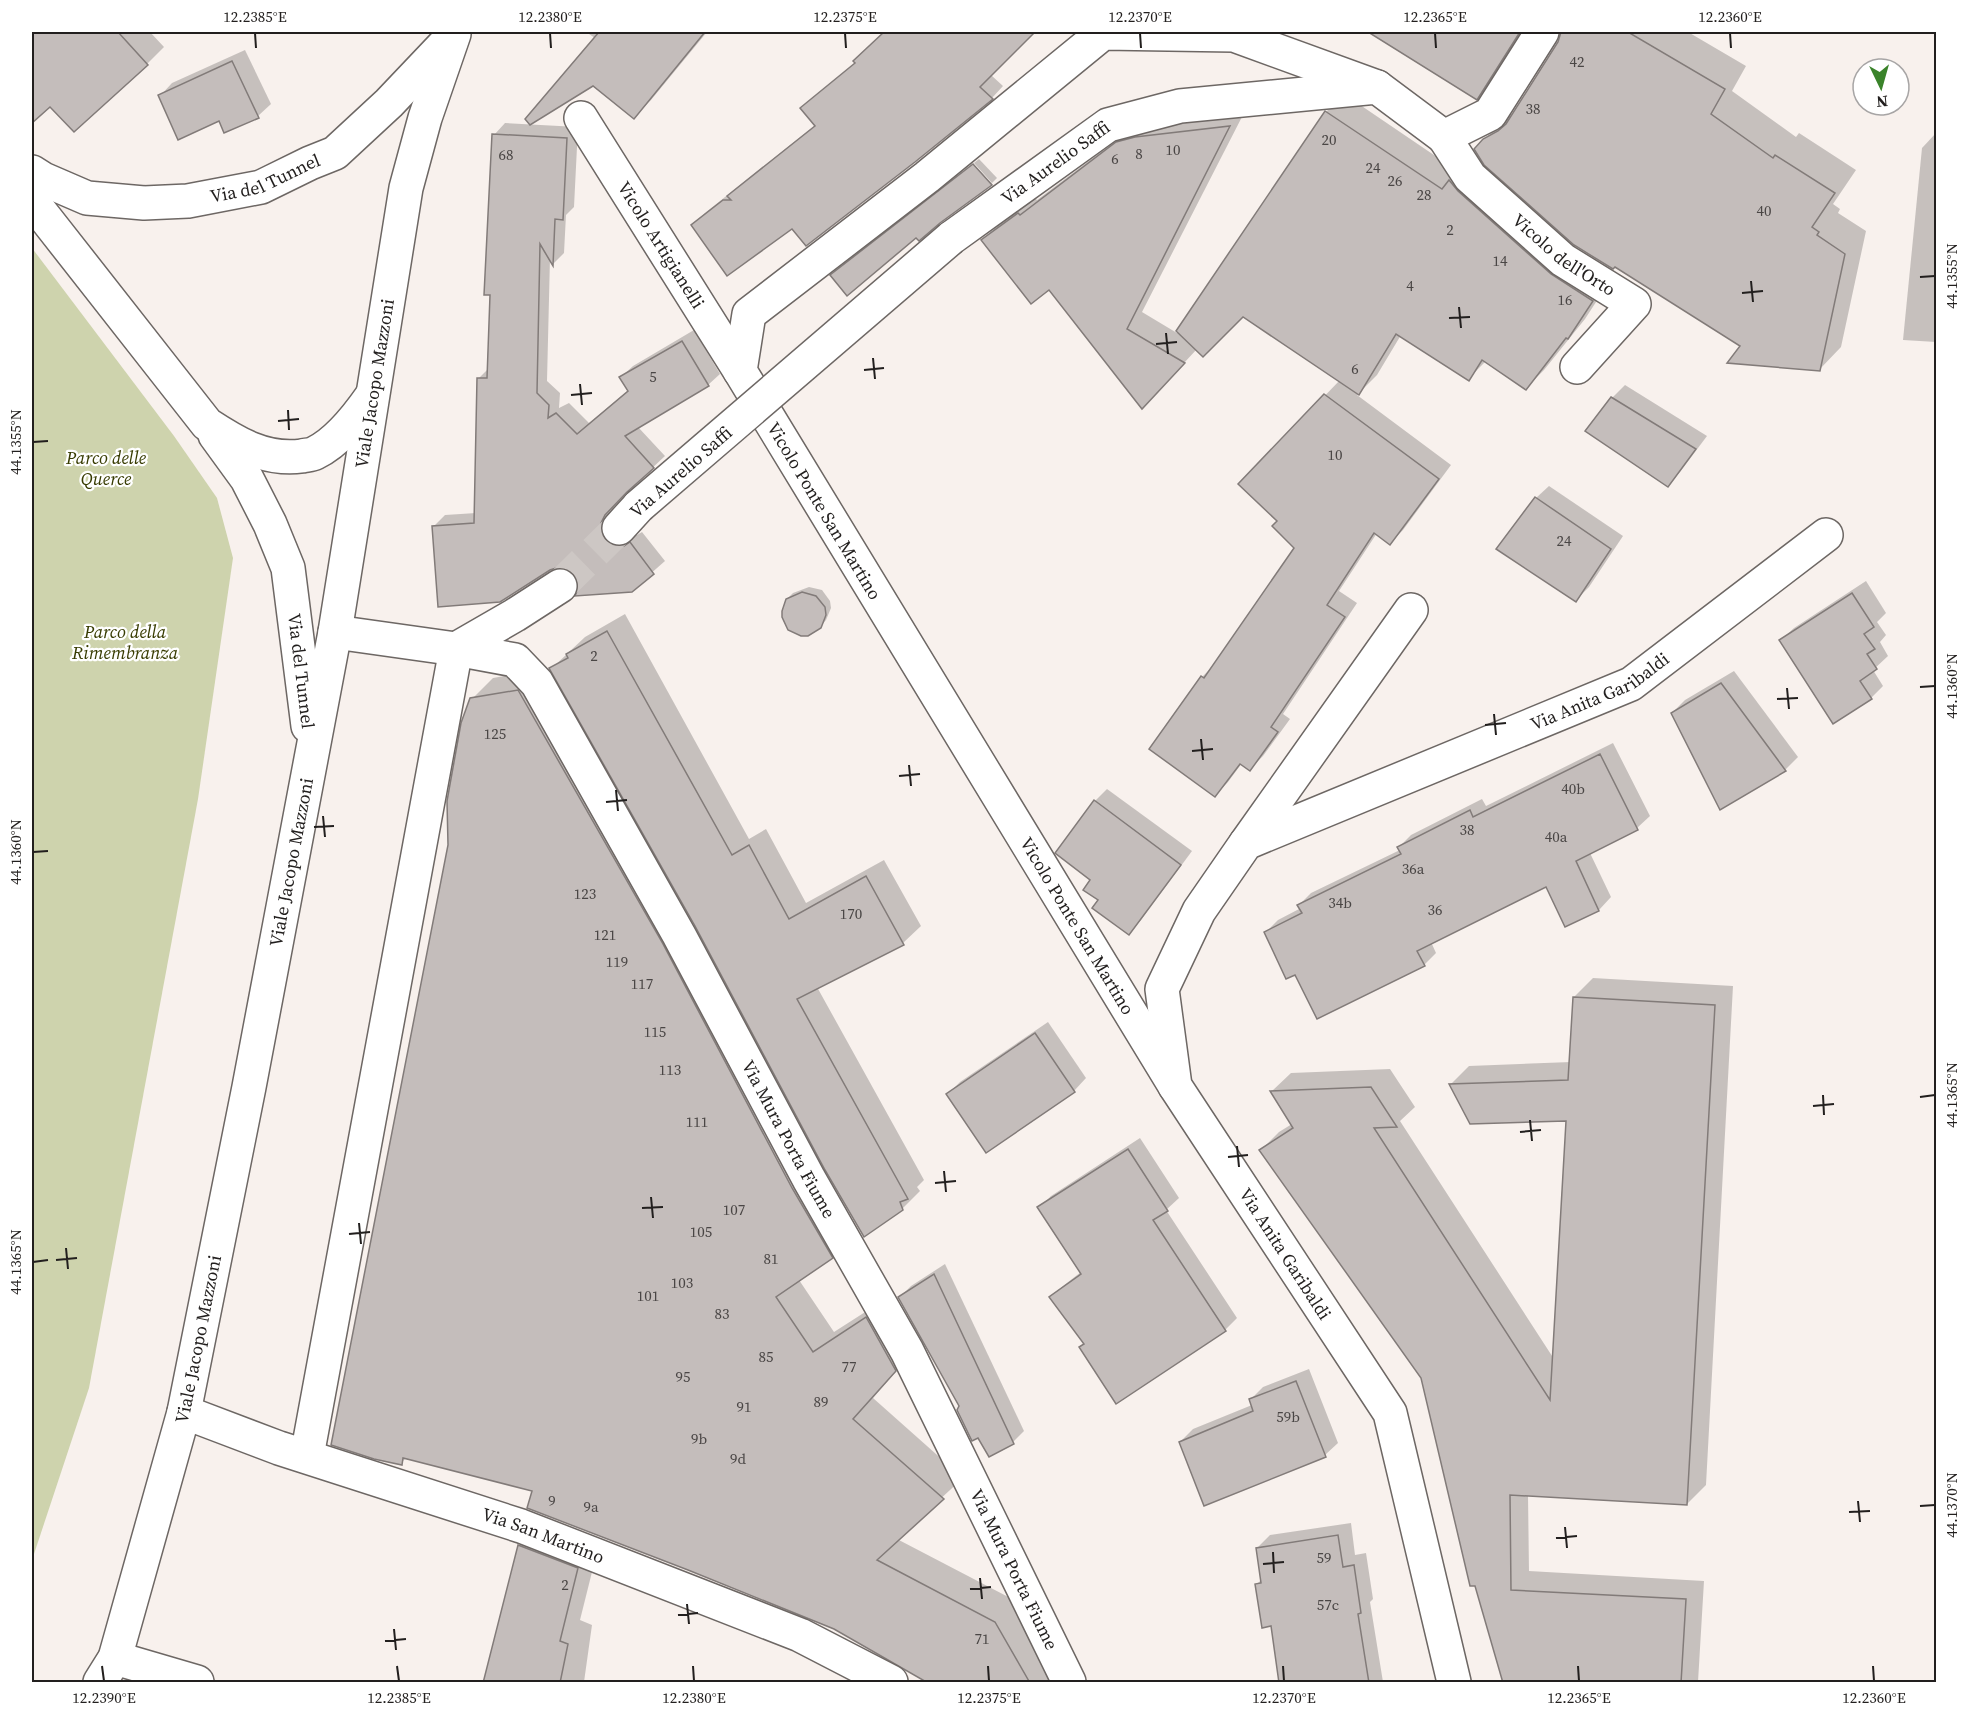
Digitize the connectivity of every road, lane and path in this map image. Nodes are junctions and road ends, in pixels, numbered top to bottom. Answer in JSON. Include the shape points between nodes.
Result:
{"nodes":[{"id":1,"x":1102,"y":32,"type":"edge"},
{"id":2,"x":1542,"y":32,"type":"edge"},
{"id":3,"x":455,"y":33,"type":"edge"},
{"id":4,"x":1377,"y":87,"type":"junction"},
{"id":5,"x":581,"y":118,"type":"dead end"},
{"id":6,"x":1444,"y":137,"type":"junction"},
{"id":7,"x":32,"y":172,"type":"edge"},
{"id":8,"x":32,"y":201,"type":"edge"},
{"id":9,"x":1577,"y":367,"type":"dead end"},
{"id":10,"x":740,"y":372,"type":"junction"},
{"id":11,"x":371,"y":397,"type":"junction"},
{"id":12,"x":207,"y":424,"type":"junction"},
{"id":13,"x":629,"y":517,"type":"tunnel mouth"},
{"id":14,"x":1826,"y":535,"type":"dead end"},
{"id":15,"x":560,"y":585,"type":"tunnel mouth"},
{"id":16,"x":1411,"y":610,"type":"dead end"},
{"id":17,"x":335,"y":632,"type":"junction"},
{"id":18,"x":456,"y":649,"type":"junction"},
{"id":19,"x":312,"y":760,"type":"junction"},
{"id":20,"x":1246,"y":843,"type":"junction"},
{"id":21,"x":1174,"y":1086,"type":"junction"},
{"id":22,"x":184,"y":1412,"type":"junction"},
{"id":23,"x":307,"y":1456,"type":"junction"},
{"id":24,"x":107,"y":1670,"type":"edge"},
{"id":25,"x":196,"y":1682,"type":"edge"},
{"id":26,"x":891,"y":1683,"type":"edge"},
{"id":27,"x":1069,"y":1683,"type":"edge"},
{"id":28,"x":1454,"y":1683,"type":"edge"}],
"edges":[{"from":1,"to":4,"type":"street","via":[[1234,35]]},
{"from":1,"to":10,"type":"street","via":[[927,177],[749,314]]},
{"from":2,"to":6,"type":"street","via":[[1490,114]]},
{"from":3,"to":7,"type":"street","name":"Via del Tunnel","via":[[335,153],[261,187],[188,201],[144,203],[87,198]]},
{"from":3,"to":11,"type":"street","name":"Viale Jacopo Mazzoni","via":[[406,188]]},
{"from":4,"to":6,"type":"street"},
{"from":4,"to":13,"type":"street","name":"Via Aurelio Saffi","bridge":true,"via":[[1180,106],[1108,125],[951,238]]},
{"from":5,"to":10,"type":"street","name":"Vicolo Artigianelli"},
{"from":6,"to":9,"type":"street","name":"Vicolo dell'Orto","via":[[1470,177],[1555,253],[1634,304]]},
{"from":8,"to":12,"type":"street","name":"Via del Tunnel"},
{"from":10,"to":21,"type":"street","name":"Vicolo Ponte San Martino"},
{"from":11,"to":12,"type":"street","name":"Via del Tunnel","via":[[357,417],[314,454],[289,458],[260,454]]},
{"from":11,"to":17,"type":"street","name":"Viale Jacopo Mazzoni"},
{"from":12,"to":19,"type":"street","name":"Via del Tunnel","via":[[247,479],[288,568]]},
{"from":14,"to":20,"type":"street","name":"Via Anita Garibaldi","via":[[1631,684]]},
{"from":15,"to":18,"type":"street"},
{"from":16,"to":20,"type":"street","name":"Via Anita Garibaldi"},
{"from":17,"to":18,"type":"street"},
{"from":17,"to":19,"type":"street","name":"Viale Jacopo Mazzoni"},
{"from":18,"to":23,"type":"street"},
{"from":18,"to":27,"type":"street","name":"Via Mura Porta Fiume","via":[[515,660],[537,683],[674,925],[809,1179],[908,1351]]},
{"from":19,"to":22,"type":"street","name":"Viale Jacopo Mazzoni"},
{"from":20,"to":21,"type":"street","name":"Via Anita Garibaldi","via":[[1199,911],[1162,989]]},
{"from":21,"to":28,"type":"street","name":"Via Anita Garibaldi","via":[[1390,1413]]},
{"from":22,"to":23,"type":"street","name":"Via San Martino"},
{"from":22,"to":24,"type":"street","name":"Viale Jacopo Mazzoni"},
{"from":23,"to":26,"type":"street","name":"Via San Martino","via":[[521,1526],[800,1635]]},
{"from":24,"to":25,"type":"street"}]}
